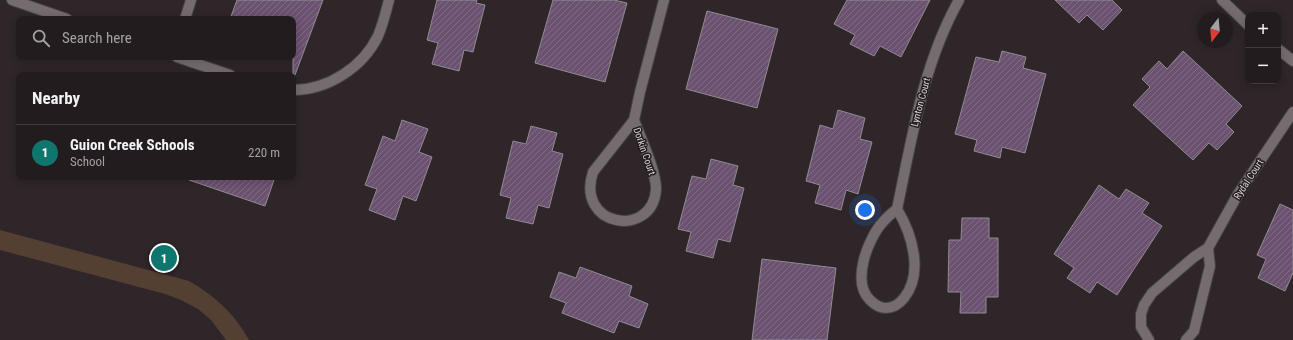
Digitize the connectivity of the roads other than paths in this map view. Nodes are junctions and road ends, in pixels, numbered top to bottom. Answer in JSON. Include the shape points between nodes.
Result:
{"nodes":[{"id":1,"x":12,"y":0,"type":"edge"},
{"id":2,"x":191,"y":0,"type":"edge"},
{"id":3,"x":389,"y":0,"type":"edge"},
{"id":4,"x":664,"y":0,"type":"edge"},
{"id":5,"x":959,"y":0,"type":"edge"},
{"id":6,"x":1222,"y":0,"type":"edge"},
{"id":7,"x":58,"y":16,"type":"edge"},
{"id":8,"x":186,"y":16,"type":"edge"},
{"id":9,"x":1245,"y":22,"type":"edge"},
{"id":10,"x":1281,"y":51,"type":"edge"},
{"id":11,"x":187,"y":60,"type":"edge"},
{"id":12,"x":1293,"y":61,"type":"edge"},
{"id":13,"x":221,"y":72,"type":"edge"},
{"id":14,"x":296,"y":90,"type":"edge"},
{"id":15,"x":1293,"y":112,"type":"edge"},
{"id":16,"x":634,"y":120,"type":"junction"},
{"id":17,"x":897,"y":209,"type":"junction"},
{"id":18,"x":1208,"y":248,"type":"junction"},
{"id":19,"x":1149,"y":340,"type":"edge"},
{"id":20,"x":1186,"y":340,"type":"edge"}],
"edges":[{"from":1,"to":7,"type":"street"},
{"from":2,"to":8,"type":"street"},
{"from":3,"to":14,"type":"street","via":[[378,36],[363,59],[350,70],[320,86]]},
{"from":4,"to":16,"type":"street","name":"Dorkin Court"},
{"from":5,"to":17,"type":"street","name":"Lynton Court","via":[[939,40],[922,95]]},
{"from":6,"to":9,"type":"street"},
{"from":10,"to":12,"type":"street"},
{"from":11,"to":13,"type":"street"},
{"from":15,"to":18,"type":"street","name":"Rydal Court","via":[[1238,194]]},
{"from":16,"to":16,"type":"street","name":"Dorkin Court","via":[[593,172],[590,182],[593,203],[608,218],[619,221],[630,221],[640,217],[654,200],[656,189],[655,178]]},
{"from":17,"to":17,"type":"street","via":[[882,222],[871,242],[863,266],[864,291],[874,304],[885,308],[901,302],[908,293],[916,266],[906,224]]},
{"from":18,"to":19,"type":"street","name":"Rydal Court","via":[[1152,293],[1144,305],[1141,327]]},
{"from":18,"to":20,"type":"street","via":[[1210,266],[1194,331]]}]}
